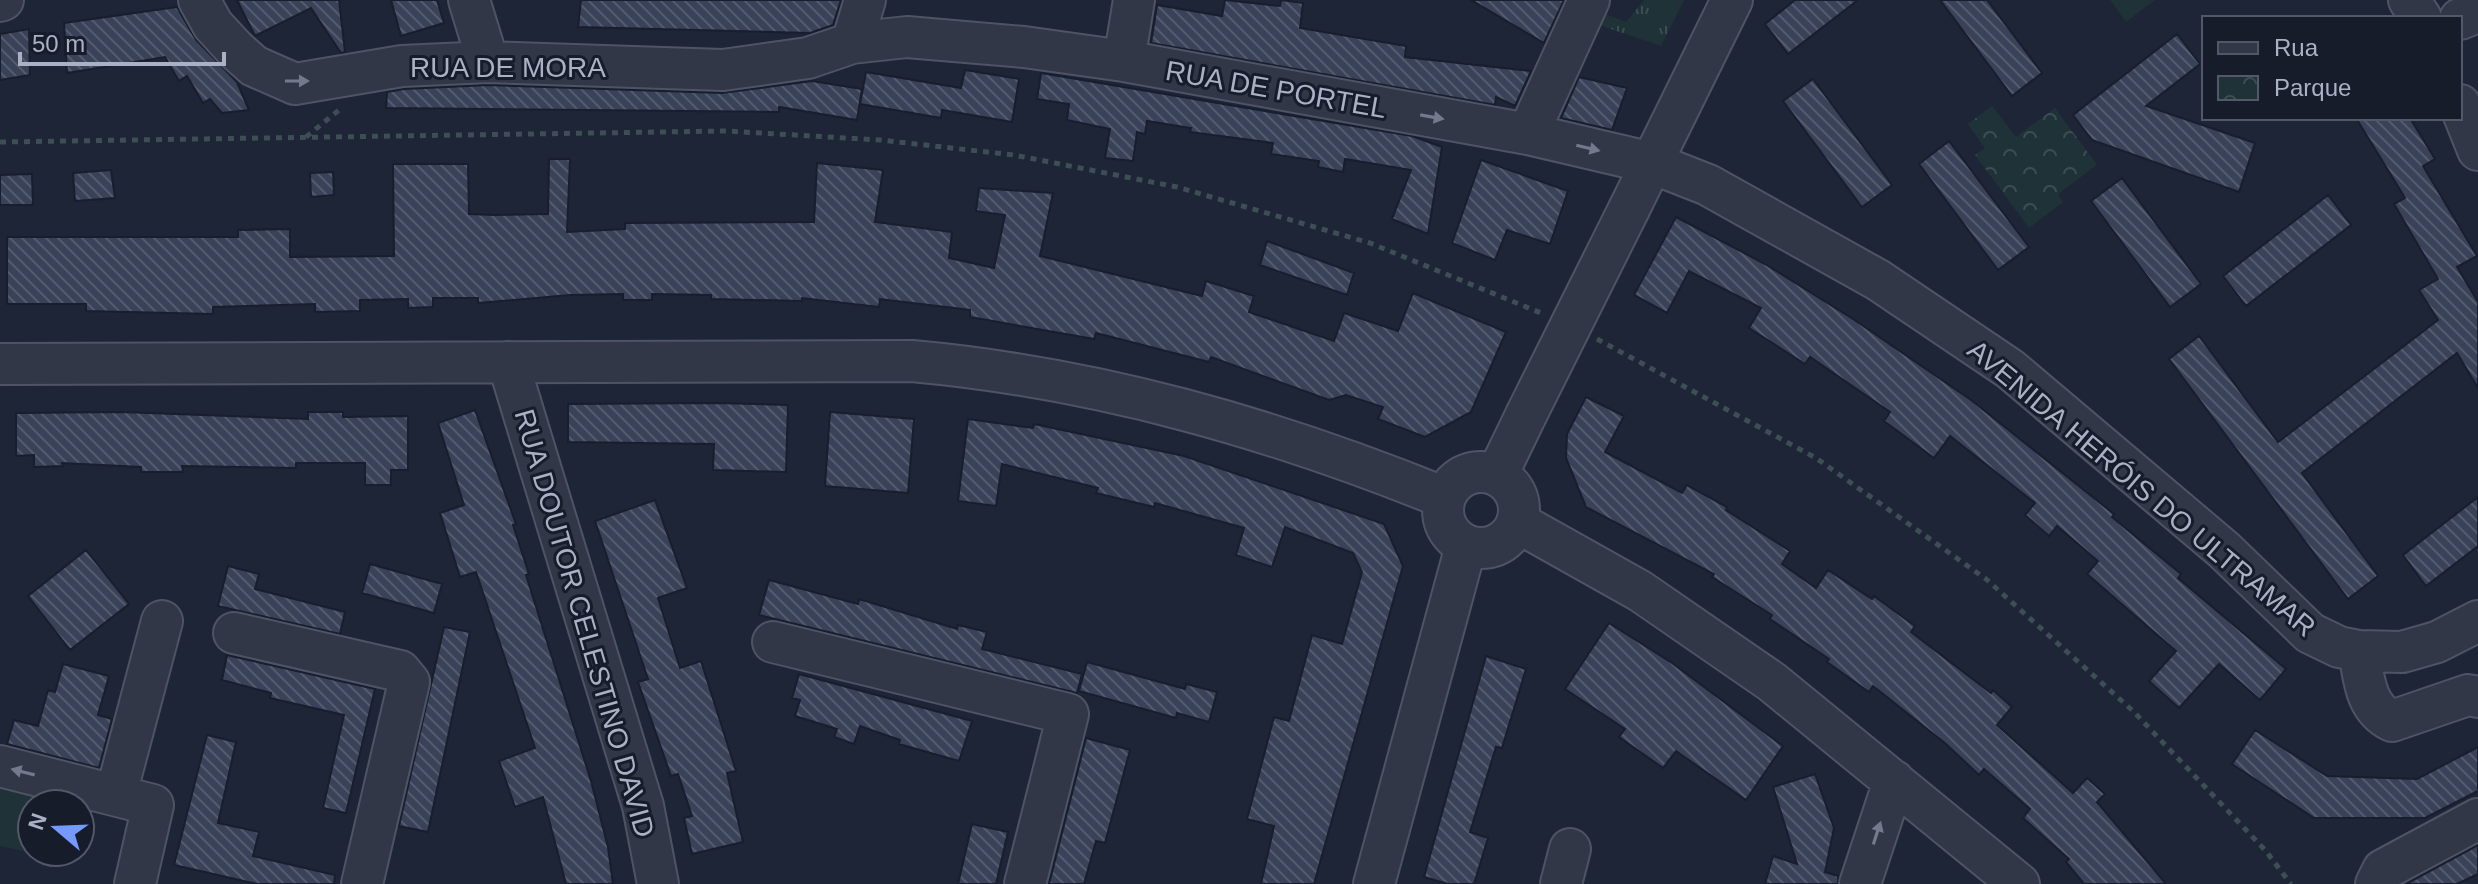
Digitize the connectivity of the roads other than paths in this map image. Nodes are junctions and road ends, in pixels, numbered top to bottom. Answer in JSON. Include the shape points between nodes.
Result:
{"nodes":[{"id":1,"x":199,"y":0,"type":"edge"},
{"id":2,"x":469,"y":0,"type":"edge"},
{"id":3,"x":865,"y":0,"type":"edge"},
{"id":4,"x":1134,"y":0,"type":"edge"},
{"id":5,"x":1589,"y":0,"type":"edge"},
{"id":6,"x":1732,"y":0,"type":"edge"},
{"id":7,"x":852,"y":43,"type":"junction"},
{"id":8,"x":1024,"y":47,"type":"joint"},
{"id":9,"x":1124,"y":61,"type":"junction"},
{"id":10,"x":488,"y":62,"type":"junction"},
{"id":11,"x":2462,"y":110,"type":"edge"},
{"id":12,"x":1528,"y":134,"type":"junction"},
{"id":13,"x":2478,"y":150,"type":"edge"},
{"id":14,"x":1652,"y":163,"type":"junction"},
{"id":15,"x":508,"y":362,"type":"junction"},
{"id":16,"x":0,"y":364,"type":"edge"},
{"id":17,"x":1497,"y":475,"type":"junction"},
{"id":18,"x":1445,"y":498,"type":"junction"},
{"id":19,"x":1517,"y":522,"type":"junction"},
{"id":20,"x":1466,"y":546,"type":"junction"},
{"id":21,"x":162,"y":621,"type":"dead end"},
{"id":22,"x":2478,"y":621,"type":"edge"},
{"id":23,"x":234,"y":633,"type":"dead end"},
{"id":24,"x":773,"y":642,"type":"dead end"},
{"id":25,"x":2359,"y":651,"type":"junction"},
{"id":26,"x":2478,"y":697,"type":"edge"},
{"id":27,"x":0,"y":766,"type":"edge"},
{"id":28,"x":1894,"y":781,"type":"junction"},
{"id":29,"x":116,"y":794,"type":"junction"},
{"id":30,"x":2478,"y":819,"type":"edge"},
{"id":31,"x":147,"y":882,"type":"edge"},
{"id":32,"x":362,"y":884,"type":"edge"},
{"id":33,"x":658,"y":884,"type":"edge"},
{"id":34,"x":1025,"y":884,"type":"edge"},
{"id":35,"x":1374,"y":884,"type":"edge"},
{"id":36,"x":1860,"y":884,"type":"edge"},
{"id":37,"x":2019,"y":884,"type":"edge"},
{"id":38,"x":2376,"y":884,"type":"edge"}],
"edges":[{"from":1,"to":10,"type":"street","name":"RUA DE MORA","one_way":true,"via":[[213,25],[254,66],[295,84],[402,66]]},
{"from":2,"to":10,"type":"street"},
{"from":3,"to":7,"type":"street"},
{"from":4,"to":9,"type":"street"},
{"from":5,"to":12,"type":"street"},
{"from":6,"to":14,"type":"street"},
{"from":7,"to":8,"type":"street","name":"RUA DE MORA","via":[[907,37]]},
{"from":7,"to":10,"type":"street","name":"RUA DE MORA","via":[[808,58],[723,70]]},
{"from":8,"to":9,"type":"street","name":"RUA DE PORTEL"},
{"from":9,"to":12,"type":"street","name":"RUA DE PORTEL","one_way":true},
{"from":11,"to":13,"type":"street"},
{"from":12,"to":14,"type":"street","name":"RUA DE PORTEL","one_way":true},
{"from":14,"to":17,"type":"street","bridge":true},
{"from":14,"to":25,"type":"street","name":"AVENIDA HERÓIS DO ULTRAMAR","via":[[1708,185],[1878,280],[2010,369],[2224,550],[2310,633]]},
{"from":15,"to":16,"type":"street"},
{"from":15,"to":18,"type":"street","via":[[912,361],[995,369],[1084,384],[1214,416],[1288,438]]},
{"from":15,"to":33,"type":"street","name":"RUA DOUTOR CELESTINO DAVID","via":[[639,791]]},
{"from":17,"to":18,"type":"street","via":[[1466,475]]},
{"from":17,"to":19,"type":"street","via":[[1516,495]]},
{"from":18,"to":20,"type":"street","via":[[1444,521]]},
{"from":19,"to":20,"type":"street","via":[[1512,533],[1491,547]]},
{"from":19,"to":28,"type":"street","via":[[1640,591],[1772,682]]},
{"from":20,"to":35,"type":"street"},
{"from":21,"to":29,"type":"street"},
{"from":22,"to":25,"type":"street","name":"AVENIDA HERÓIS DO ULTRAMAR","via":[[2402,652]]},
{"from":23,"to":32,"type":"street","via":[[400,671],[409,682]]},
{"from":24,"to":34,"type":"street","via":[[1068,714]]},
{"from":25,"to":26,"type":"street","via":[[2368,696],[2378,714],[2392,721],[2468,695]]},
{"from":29,"to":27,"type":"street","one_way":true},
{"from":36,"to":28,"type":"street","one_way":true},
{"from":28,"to":37,"type":"street"},
{"from":29,"to":31,"type":"street","via":[[153,805]]},
{"from":30,"to":38,"type":"street","via":[[2383,870]]}]}
